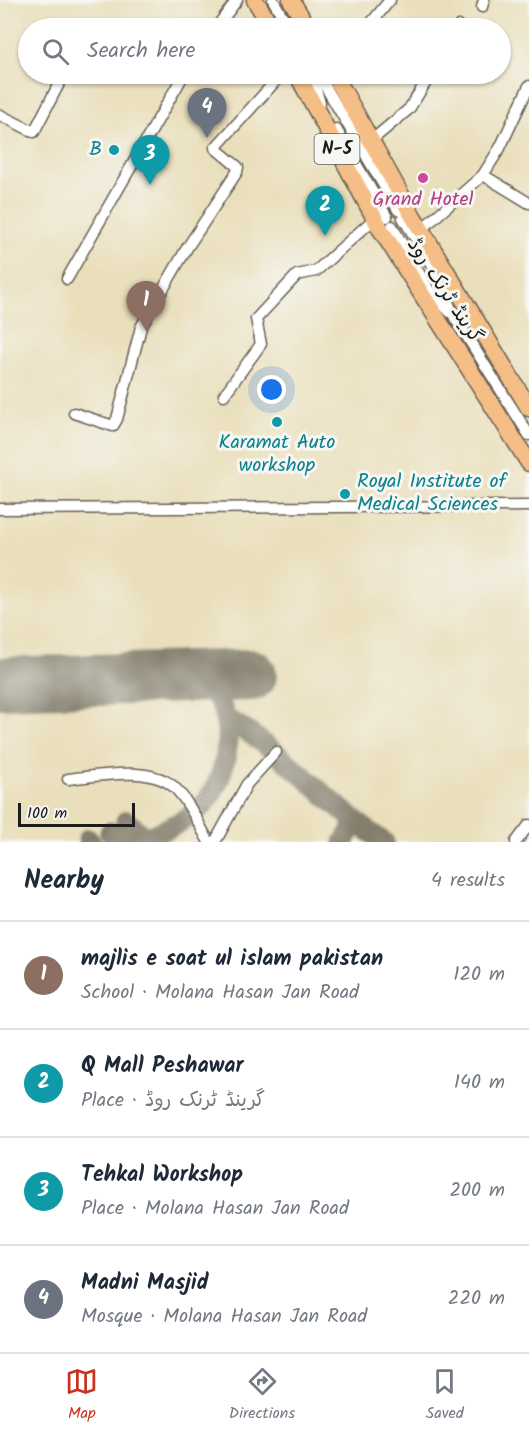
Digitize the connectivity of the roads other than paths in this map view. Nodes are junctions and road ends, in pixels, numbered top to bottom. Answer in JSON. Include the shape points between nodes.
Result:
{"nodes":[{"id":1,"x":237,"y":0,"type":"edge"},
{"id":2,"x":255,"y":0,"type":"edge"},
{"id":3,"x":273,"y":0,"type":"edge"},
{"id":4,"x":291,"y":0,"type":"edge"},
{"id":5,"x":390,"y":0,"type":"edge"},
{"id":6,"x":224,"y":18,"type":"edge"},
{"id":7,"x":266,"y":18,"type":"edge"},
{"id":8,"x":283,"y":18,"type":"edge"},
{"id":9,"x":302,"y":18,"type":"edge"},
{"id":10,"x":375,"y":18,"type":"edge"},
{"id":11,"x":59,"y":84,"type":"edge"},
{"id":12,"x":178,"y":84,"type":"edge"},
{"id":13,"x":273,"y":84,"type":"edge"},
{"id":14,"x":303,"y":84,"type":"edge"},
{"id":15,"x":314,"y":84,"type":"edge"},
{"id":16,"x":324,"y":84,"type":"edge"},
{"id":17,"x":340,"y":84,"type":"edge"},
{"id":18,"x":424,"y":84,"type":"edge"},
{"id":19,"x":529,"y":86,"type":"edge"},
{"id":20,"x":0,"y":115,"type":"edge"},
{"id":21,"x":372,"y":140,"type":"junction"},
{"id":22,"x":483,"y":175,"type":"junction"},
{"id":23,"x":529,"y":204,"type":"edge"},
{"id":24,"x":384,"y":221,"type":"junction"},
{"id":25,"x":422,"y":229,"type":"junction"},
{"id":26,"x":67,"y":279,"type":"dead end"},
{"id":27,"x":454,"y":316,"type":"junction"},
{"id":28,"x":524,"y":387,"type":"edge"},
{"id":29,"x":224,"y":395,"type":"dead end"},
{"id":30,"x":529,"y":408,"type":"edge"},
{"id":31,"x":75,"y":413,"type":"dead end"},
{"id":32,"x":529,"y":435,"type":"edge"},
{"id":33,"x":529,"y":463,"type":"edge"},
{"id":34,"x":529,"y":506,"type":"edge"},
{"id":35,"x":0,"y":508,"type":"edge"},
{"id":36,"x":276,"y":752,"type":"dead end"},
{"id":37,"x":68,"y":779,"type":"dead end"},
{"id":38,"x":529,"y":825,"type":"edge"},
{"id":39,"x":209,"y":842,"type":"edge"},
{"id":40,"x":215,"y":842,"type":"edge"},
{"id":41,"x":516,"y":842,"type":"edge"}],
"edges":[{"from":1,"to":6,"type":"street"},
{"from":2,"to":7,"type":"highway"},
{"from":3,"to":8,"type":"street"},
{"from":4,"to":9,"type":"highway"},
{"from":5,"to":10,"type":"street"},
{"from":11,"to":20,"type":"street","via":[[34,132]]},
{"from":12,"to":26,"type":"street"},
{"from":13,"to":31,"type":"street","via":[[215,148],[238,167],[237,172],[141,327],[113,426]]},
{"from":14,"to":24,"type":"highway","name":"گرینڈ ٹرنک روڈ","number":"N-5"},
{"from":15,"to":24,"type":"street","via":[[319,101]]},
{"from":16,"to":27,"type":"street","via":[[436,275]]},
{"from":17,"to":21,"type":"highway","name":"گرینڈ ٹرنک روڈ","number":"N-5"},
{"from":18,"to":21,"type":"street","via":[[409,109]]},
{"from":19,"to":22,"type":"street"},
{"from":21,"to":25,"type":"highway","name":"گرینڈ ٹرنک روڈ","number":"N-5"},
{"from":22,"to":23,"type":"street"},
{"from":22,"to":25,"type":"street"},
{"from":24,"to":27,"type":"street","via":[[429,290]]},
{"from":24,"to":29,"type":"street","via":[[316,271],[297,275],[256,320],[261,344]]},
{"from":24,"to":33,"type":"highway","name":"گرینڈ ٹرنک روڈ","number":"N-5"},
{"from":25,"to":28,"type":"highway","name":"گرینڈ ٹرنک روڈ","number":"N-5"},
{"from":27,"to":32,"type":"street"},
{"from":28,"to":30,"type":"highway","name":"گرینڈ ٹرنک روڈ","number":"N-5"},
{"from":34,"to":35,"type":"street"},
{"from":36,"to":40,"type":"street","via":[[247,784]]},
{"from":37,"to":39,"type":"street","via":[[136,773],[160,780],[175,787],[188,803]]},
{"from":38,"to":41,"type":"street"}]}
